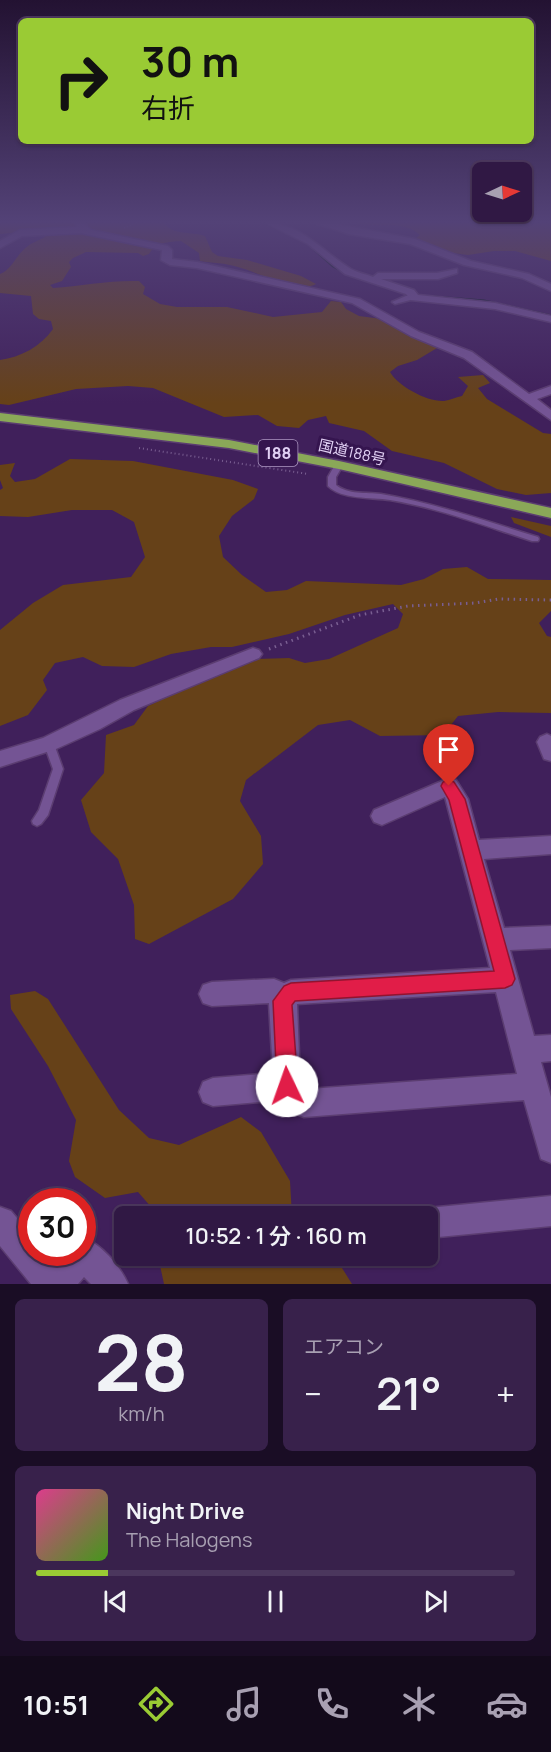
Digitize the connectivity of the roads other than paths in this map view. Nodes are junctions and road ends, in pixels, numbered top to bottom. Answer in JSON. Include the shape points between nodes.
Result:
{"nodes":[{"id":1,"x":276,"y":283,"type":"edge"},
{"id":2,"x":383,"y":283,"type":"edge"},
{"id":3,"x":415,"y":298,"type":"junction"},
{"id":4,"x":395,"y":302,"type":"dead end"},
{"id":5,"x":551,"y":319,"type":"edge"},
{"id":6,"x":551,"y":390,"type":"edge"},
{"id":7,"x":528,"y":398,"type":"junction"},
{"id":8,"x":551,"y":416,"type":"edge"},
{"id":9,"x":0,"y":417,"type":"edge"},
{"id":10,"x":335,"y":471,"type":"junction"},
{"id":11,"x":551,"y":513,"type":"edge"},
{"id":12,"x":535,"y":539,"type":"dead end"},
{"id":13,"x":253,"y":654,"type":"road end"},
{"id":14,"x":50,"y":744,"type":"junction"},
{"id":15,"x":0,"y":759,"type":"edge"},
{"id":16,"x":382,"y":816,"type":"dead end"},
{"id":17,"x":37,"y":821,"type":"dead end"},
{"id":18,"x":551,"y":845,"type":"edge"},
{"id":19,"x":471,"y":850,"type":"junction"},
{"id":20,"x":551,"y":937,"type":"edge"},
{"id":21,"x":495,"y":940,"type":"junction"},
{"id":22,"x":505,"y":979,"type":"junction"},
{"id":23,"x":212,"y":994,"type":"dead end"},
{"id":24,"x":286,"y":997,"type":"junction"},
{"id":25,"x":551,"y":1048,"type":"edge"},
{"id":26,"x":524,"y":1050,"type":"junction"},
{"id":27,"x":287,"y":1086,"type":"junction"},
{"id":28,"x":534,"y":1086,"type":"junction"},
{"id":29,"x":213,"y":1092,"type":"dead end"},
{"id":30,"x":551,"y":1149,"type":"edge"},
{"id":31,"x":551,"y":1211,"type":"edge"},
{"id":32,"x":438,"y":1221,"type":"edge"},
{"id":33,"x":0,"y":1222,"type":"edge"},
{"id":34,"x":51,"y":1284,"type":"edge"},
{"id":35,"x":57,"y":1284,"type":"edge"},
{"id":36,"x":112,"y":1284,"type":"edge"}],
"edges":[{"from":1,"to":7,"type":"street","via":[[356,301],[415,334],[468,355]]},
{"from":2,"to":3,"type":"street","via":[[410,292]]},
{"from":3,"to":4,"type":"lane"},
{"from":3,"to":5,"type":"street","via":[[495,306]]},
{"from":6,"to":7,"type":"street"},
{"from":7,"to":8,"type":"street"},
{"from":9,"to":10,"type":"highway","name":"国道188号","number":"188","via":[[229,444]]},
{"from":10,"to":11,"type":"highway","name":"国道188号","number":"188"},
{"from":10,"to":12,"type":"lane","via":[[332,486],[338,491],[408,502]]},
{"from":13,"to":14,"type":"street","via":[[127,705]]},
{"from":14,"to":15,"type":"street"},
{"from":14,"to":17,"type":"lane","via":[[58,769],[44,812]]},
{"from":16,"to":19,"type":"street","via":[[449,786],[457,799]]},
{"from":18,"to":19,"type":"street"},
{"from":19,"to":21,"type":"street"},
{"from":20,"to":21,"type":"street"},
{"from":21,"to":22,"type":"street"},
{"from":22,"to":24,"type":"street","via":[[291,992]]},
{"from":22,"to":26,"type":"street"},
{"from":23,"to":24,"type":"street","via":[[274,991]]},
{"from":24,"to":27,"type":"street","via":[[282,1001]]},
{"from":25,"to":26,"type":"street"},
{"from":26,"to":28,"type":"street"},
{"from":27,"to":28,"type":"street","via":[[304,1103]]},
{"from":27,"to":29,"type":"street"},
{"from":28,"to":30,"type":"street"},
{"from":31,"to":32,"type":"street"},
{"from":33,"to":34,"type":"street"},
{"from":35,"to":36,"type":"street","via":[[84,1253]]}]}
